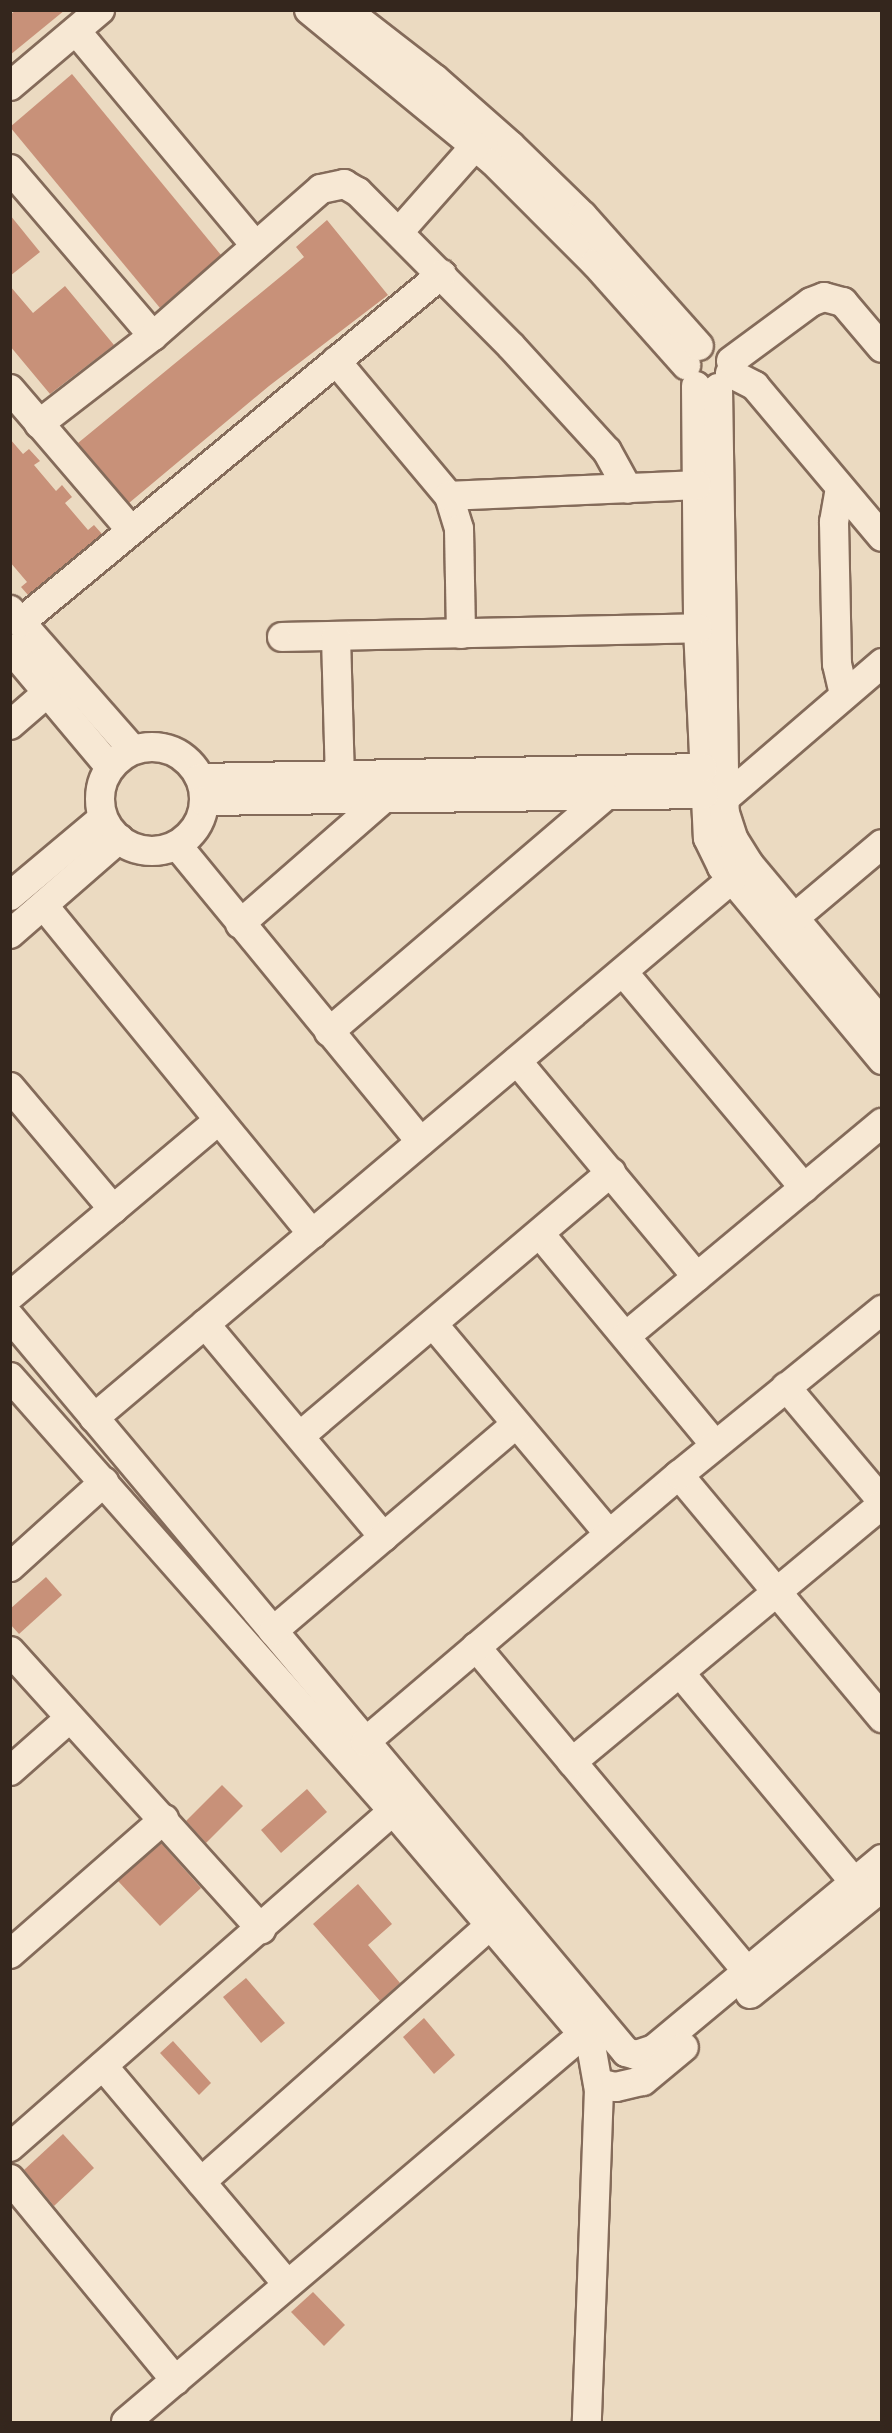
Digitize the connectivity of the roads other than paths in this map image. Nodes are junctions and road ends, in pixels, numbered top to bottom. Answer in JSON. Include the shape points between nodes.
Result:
{"nodes":[{"id":1,"x":100,"y":10,"type":"edge"},
{"id":2,"x":309,"y":10,"type":"edge"},
{"id":3,"x":347,"y":20,"type":"edge"},
{"id":4,"x":76,"y":31,"type":"junction"},
{"id":5,"x":10,"y":86,"type":"edge"},
{"id":6,"x":475,"y":146,"type":"junction"},
{"id":7,"x":10,"y":169,"type":"edge"},
{"id":8,"x":399,"y":232,"type":"junction"},
{"id":9,"x":256,"y":246,"type":"junction"},
{"id":10,"x":442,"y":274,"type":"junction"},
{"id":11,"x":627,"y":282,"type":"junction"},
{"id":12,"x":153,"y":336,"type":"junction"},
{"id":13,"x":882,"y":348,"type":"edge"},
{"id":14,"x":336,"y":361,"type":"junction"},
{"id":15,"x":710,"y":370,"type":"junction"},
{"id":16,"x":10,"y":389,"type":"edge"},
{"id":17,"x":39,"y":424,"type":"junction"},
{"id":18,"x":697,"y":485,"type":"junction"},
{"id":19,"x":840,"y":488,"type":"junction"},
{"id":20,"x":628,"y":489,"type":"junction"},
{"id":21,"x":449,"y":496,"type":"junction"},
{"id":22,"x":131,"y":530,"type":"junction"},
{"id":23,"x":882,"y":537,"type":"edge"},
{"id":24,"x":16,"y":616,"type":"edge"},
{"id":25,"x":698,"y":628,"type":"junction"},
{"id":26,"x":461,"y":634,"type":"junction"},
{"id":27,"x":282,"y":637,"type":"dead end"},
{"id":28,"x":336,"y":637,"type":"junction"},
{"id":29,"x":10,"y":648,"type":"edge"},
{"id":30,"x":882,"y":663,"type":"edge"},
{"id":31,"x":47,"y":693,"type":"junction"},
{"id":32,"x":844,"y":695,"type":"junction"},
{"id":33,"x":10,"y":725,"type":"edge"},
{"id":34,"x":134,"y":750,"type":"junction"},
{"id":35,"x":110,"y":767,"type":"junction"},
{"id":36,"x":340,"y":778,"type":"junction"},
{"id":37,"x":710,"y":787,"type":"junction"},
{"id":38,"x":202,"y":790,"type":"junction"},
{"id":39,"x":605,"y":796,"type":"junction"},
{"id":40,"x":381,"y":801,"type":"junction"},
{"id":41,"x":111,"y":829,"type":"junction"},
{"id":42,"x":177,"y":844,"type":"junction"},
{"id":43,"x":882,"y":844,"type":"edge"},
{"id":44,"x":732,"y":879,"type":"junction"},
{"id":45,"x":10,"y":896,"type":"edge"},
{"id":46,"x":44,"y":906,"type":"junction"},
{"id":47,"x":793,"y":918,"type":"junction"},
{"id":48,"x":240,"y":924,"type":"junction"},
{"id":49,"x":10,"y":934,"type":"edge"},
{"id":50,"x":623,"y":972,"type":"junction"},
{"id":51,"x":882,"y":1023,"type":"edge"},
{"id":52,"x":329,"y":1032,"type":"junction"},
{"id":53,"x":517,"y":1060,"type":"junction"},
{"id":54,"x":882,"y":1060,"type":"edge"},
{"id":55,"x":10,"y":1087,"type":"edge"},
{"id":56,"x":219,"y":1120,"type":"junction"},
{"id":57,"x":882,"y":1123,"type":"edge"},
{"id":58,"x":421,"y":1142,"type":"junction"},
{"id":59,"x":611,"y":1172,"type":"junction"},
{"id":60,"x":804,"y":1188,"type":"junction"},
{"id":61,"x":113,"y":1209,"type":"junction"},
{"id":62,"x":312,"y":1234,"type":"junction"},
{"id":63,"x":540,"y":1234,"type":"junction"},
{"id":64,"x":697,"y":1277,"type":"junction"},
{"id":65,"x":10,"y":1296,"type":"edge"},
{"id":66,"x":882,"y":1310,"type":"edge"},
{"id":67,"x":10,"y":1317,"type":"edge"},
{"id":68,"x":205,"y":1324,"type":"junction"},
{"id":69,"x":434,"y":1324,"type":"junction"},
{"id":70,"x":626,"y":1336,"type":"junction"},
{"id":71,"x":10,"y":1377,"type":"edge"},
{"id":72,"x":786,"y":1387,"type":"junction"},
{"id":73,"x":94,"y":1418,"type":"junction"},
{"id":74,"x":516,"y":1424,"type":"junction"},
{"id":75,"x":300,"y":1436,"type":"junction"},
{"id":76,"x":715,"y":1445,"type":"junction"},
{"id":77,"x":678,"y":1475,"type":"junction"},
{"id":78,"x":104,"y":1482,"type":"junction"},
{"id":79,"x":882,"y":1503,"type":"edge"},
{"id":80,"x":609,"y":1534,"type":"junction"},
{"id":81,"x":384,"y":1537,"type":"junction"},
{"id":82,"x":10,"y":1567,"type":"edge"},
{"id":83,"x":777,"y":1593,"type":"junction"},
{"id":84,"x":273,"y":1631,"type":"junction"},
{"id":85,"x":476,"y":1647,"type":"junction"},
{"id":86,"x":10,"y":1651,"type":"edge"},
{"id":87,"x":681,"y":1674,"type":"junction"},
{"id":88,"x":70,"y":1718,"type":"junction"},
{"id":89,"x":882,"y":1718,"type":"edge"},
{"id":90,"x":365,"y":1742,"type":"junction"},
{"id":91,"x":572,"y":1762,"type":"junction"},
{"id":92,"x":10,"y":1771,"type":"edge"},
{"id":93,"x":393,"y":1811,"type":"junction"},
{"id":94,"x":164,"y":1819,"type":"junction"},
{"id":95,"x":882,"y":1859,"type":"edge"},
{"id":96,"x":854,"y":1882,"type":"junction"},
{"id":97,"x":882,"y":1887,"type":"edge"},
{"id":98,"x":489,"y":1926,"type":"junction"},
{"id":99,"x":261,"y":1929,"type":"junction"},
{"id":100,"x":10,"y":1953,"type":"edge"},
{"id":101,"x":747,"y":1971,"type":"junction"},
{"id":102,"x":583,"y":2034,"type":"junction"},
{"id":103,"x":103,"y":2066,"type":"junction"},
{"id":104,"x":598,"y":2083,"type":"junction"},
{"id":105,"x":10,"y":2147,"type":"edge"},
{"id":106,"x":10,"y":2179,"type":"edge"},
{"id":107,"x":201,"y":2182,"type":"junction"},
{"id":108,"x":288,"y":2284,"type":"junction"},
{"id":109,"x":176,"y":2381,"type":"junction"},
{"id":110,"x":126,"y":2422,"type":"edge"},
{"id":111,"x":587,"y":2422,"type":"edge"}],
"edges":[{"from":1,"to":4,"type":"street"},
{"from":2,"to":3,"type":"street"},
{"from":3,"to":6,"type":"street"},
{"from":3,"to":11,"type":"street","via":[[435,79],[511,146]]},
{"from":4,"to":5,"type":"street"},
{"from":4,"to":9,"type":"street"},
{"from":6,"to":8,"type":"street"},
{"from":6,"to":11,"type":"street"},
{"from":7,"to":12,"type":"street"},
{"from":8,"to":9,"type":"street","via":[[352,187],[336,183],[321,189]]},
{"from":8,"to":10,"type":"street"},
{"from":9,"to":12,"type":"street"},
{"from":10,"to":14,"type":"street"},
{"from":10,"to":20,"type":"street","via":[[593,435]]},
{"from":11,"to":15,"type":"street"},
{"from":12,"to":17,"type":"street"},
{"from":13,"to":15,"type":"street","via":[[843,302],[824,297]]},
{"from":14,"to":21,"type":"street"},
{"from":14,"to":22,"type":"street"},
{"from":15,"to":18,"type":"street"},
{"from":15,"to":19,"type":"street","via":[[755,386]]},
{"from":15,"to":37,"type":"street","via":[[725,683]]},
{"from":16,"to":17,"type":"street"},
{"from":17,"to":22,"type":"street"},
{"from":18,"to":20,"type":"street"},
{"from":18,"to":25,"type":"street"},
{"from":19,"to":23,"type":"street"},
{"from":19,"to":32,"type":"street","via":[[834,522],[837,664]]},
{"from":20,"to":21,"type":"street"},
{"from":21,"to":26,"type":"street","via":[[459,529]]},
{"from":22,"to":24,"type":"street"},
{"from":24,"to":34,"type":"street"},
{"from":25,"to":26,"type":"street"},
{"from":25,"to":37,"type":"street"},
{"from":26,"to":28,"type":"street"},
{"from":27,"to":28,"type":"street"},
{"from":28,"to":36,"type":"street"},
{"from":29,"to":31,"type":"street"},
{"from":30,"to":32,"type":"street"},
{"from":31,"to":33,"type":"street"},
{"from":31,"to":35,"type":"street"},
{"from":32,"to":37,"type":"street"},
{"from":34,"to":35,"type":"street"},
{"from":34,"to":38,"type":"street","via":[[156,747],[178,753]]},
{"from":35,"to":41,"type":"street","via":[[101,786]]},
{"from":36,"to":37,"type":"street"},
{"from":36,"to":38,"type":"street"},
{"from":37,"to":39,"type":"street"},
{"from":37,"to":44,"type":"street","via":[[708,838]]},
{"from":37,"to":47,"type":"street","via":[[741,853]]},
{"from":38,"to":40,"type":"street"},
{"from":38,"to":42,"type":"street","via":[[193,831]]},
{"from":39,"to":40,"type":"street"},
{"from":39,"to":52,"type":"street"},
{"from":40,"to":48,"type":"street"},
{"from":41,"to":42,"type":"street","via":[[141,850]]},
{"from":41,"to":45,"type":"street"},
{"from":41,"to":46,"type":"street"},
{"from":42,"to":48,"type":"street"},
{"from":43,"to":47,"type":"street"},
{"from":44,"to":50,"type":"street"},
{"from":44,"to":54,"type":"street"},
{"from":46,"to":49,"type":"street"},
{"from":46,"to":56,"type":"street"},
{"from":47,"to":51,"type":"street"},
{"from":48,"to":52,"type":"street"},
{"from":50,"to":53,"type":"street"},
{"from":50,"to":60,"type":"street"},
{"from":52,"to":58,"type":"street"},
{"from":53,"to":58,"type":"street"},
{"from":53,"to":59,"type":"street"},
{"from":55,"to":61,"type":"street"},
{"from":56,"to":61,"type":"street"},
{"from":56,"to":62,"type":"street"},
{"from":57,"to":60,"type":"street"},
{"from":58,"to":62,"type":"street"},
{"from":59,"to":63,"type":"street"},
{"from":59,"to":64,"type":"street"},
{"from":60,"to":64,"type":"street"},
{"from":61,"to":65,"type":"street"},
{"from":62,"to":68,"type":"street"},
{"from":63,"to":69,"type":"street"},
{"from":63,"to":70,"type":"street"},
{"from":64,"to":70,"type":"street"},
{"from":66,"to":72,"type":"street"},
{"from":67,"to":73,"type":"street"},
{"from":68,"to":73,"type":"street"},
{"from":68,"to":75,"type":"street"},
{"from":69,"to":74,"type":"street"},
{"from":69,"to":75,"type":"street"},
{"from":70,"to":76,"type":"street"},
{"from":71,"to":78,"type":"street"},
{"from":72,"to":76,"type":"street"},
{"from":72,"to":79,"type":"street"},
{"from":73,"to":84,"type":"street"},
{"from":74,"to":80,"type":"street"},
{"from":74,"to":81,"type":"street"},
{"from":75,"to":81,"type":"street"},
{"from":76,"to":77,"type":"street"},
{"from":77,"to":80,"type":"street"},
{"from":77,"to":83,"type":"street"},
{"from":78,"to":82,"type":"street"},
{"from":78,"to":93,"type":"street"},
{"from":79,"to":83,"type":"street"},
{"from":80,"to":85,"type":"street"},
{"from":81,"to":84,"type":"street"},
{"from":83,"to":87,"type":"street"},
{"from":83,"to":89,"type":"street"},
{"from":84,"to":90,"type":"street"},
{"from":85,"to":90,"type":"street"},
{"from":85,"to":91,"type":"street"},
{"from":86,"to":88,"type":"street"},
{"from":87,"to":91,"type":"street"},
{"from":87,"to":96,"type":"street"},
{"from":88,"to":92,"type":"street"},
{"from":88,"to":94,"type":"street"},
{"from":90,"to":101,"type":"street","via":[[626,2052],[636,2055],[654,2049]]},
{"from":91,"to":101,"type":"street"},
{"from":93,"to":98,"type":"street"},
{"from":93,"to":99,"type":"street"},
{"from":94,"to":99,"type":"street"},
{"from":94,"to":100,"type":"street"},
{"from":95,"to":96,"type":"street"},
{"from":96,"to":101,"type":"street"},
{"from":97,"to":104,"type":"street","via":[[643,2081],[616,2086]]},
{"from":98,"to":102,"type":"street"},
{"from":98,"to":107,"type":"street"},
{"from":99,"to":103,"type":"street"},
{"from":102,"to":104,"type":"street"},
{"from":102,"to":108,"type":"street"},
{"from":103,"to":105,"type":"street"},
{"from":103,"to":107,"type":"street"},
{"from":104,"to":111,"type":"street"},
{"from":106,"to":109,"type":"street"},
{"from":107,"to":108,"type":"street"},
{"from":108,"to":109,"type":"street"},
{"from":109,"to":110,"type":"street"}]}
